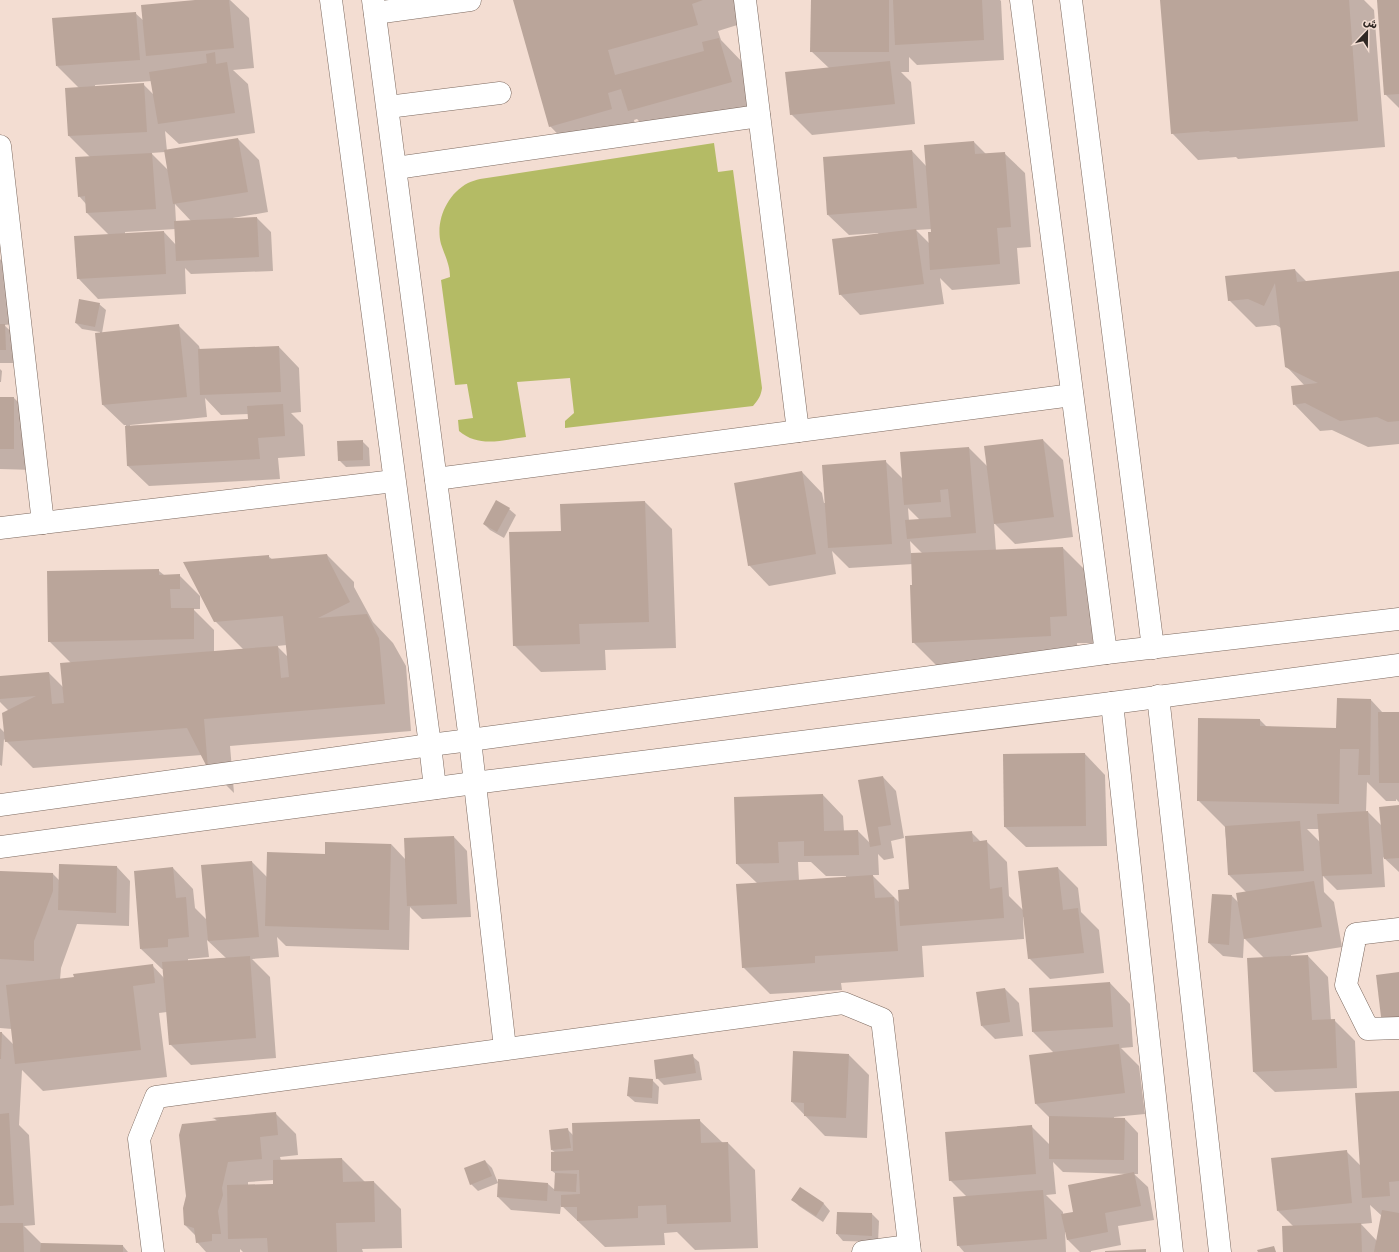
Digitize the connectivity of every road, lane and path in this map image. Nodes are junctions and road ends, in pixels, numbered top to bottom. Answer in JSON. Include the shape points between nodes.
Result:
{"nodes":[{"id":1,"x":331,"y":0,"type":"edge"},
{"id":2,"x":470,"y":0,"type":"edge"},
{"id":3,"x":745,"y":0,"type":"edge"},
{"id":4,"x":1021,"y":0,"type":"edge"},
{"id":5,"x":1071,"y":0,"type":"edge"},
{"id":6,"x":374,"y":7,"type":"edge"},
{"id":7,"x":500,"y":93,"type":"dead end"},
{"id":8,"x":388,"y":107,"type":"junction"},
{"id":9,"x":759,"y":116,"type":"junction"},
{"id":10,"x":0,"y":146,"type":"edge"},
{"id":11,"x":396,"y":168,"type":"junction"},
{"id":12,"x":1072,"y":395,"type":"junction"},
{"id":13,"x":798,"y":431,"type":"junction"},
{"id":14,"x":436,"y":479,"type":"junction"},
{"id":15,"x":394,"y":481,"type":"junction"},
{"id":16,"x":43,"y":522,"type":"junction"},
{"id":17,"x":0,"y":528,"type":"edge"},
{"id":18,"x":1399,"y":618,"type":"edge"},
{"id":19,"x":1153,"y":648,"type":"junction"},
{"id":20,"x":1106,"y":654,"type":"junction"},
{"id":21,"x":1399,"y":665,"type":"edge"},
{"id":22,"x":1158,"y":696,"type":"junction"},
{"id":23,"x":1112,"y":703,"type":"junction"},
{"id":24,"x":470,"y":740,"type":"junction"},
{"id":25,"x":430,"y":745,"type":"junction"},
{"id":26,"x":474,"y":783,"type":"junction"},
{"id":27,"x":435,"y":788,"type":"junction"},
{"id":28,"x":0,"y":805,"type":"edge"},
{"id":29,"x":0,"y":847,"type":"edge"},
{"id":30,"x":1399,"y":929,"type":"edge"},
{"id":31,"x":1399,"y":1028,"type":"edge"},
{"id":32,"x":505,"y":1048,"type":"junction"},
{"id":33,"x":910,"y":1249,"type":"edge"},
{"id":34,"x":153,"y":1252,"type":"edge"},
{"id":35,"x":863,"y":1252,"type":"edge"},
{"id":36,"x":1172,"y":1252,"type":"edge"},
{"id":37,"x":1220,"y":1252,"type":"edge"}],
"edges":[{"from":1,"to":15,"type":"street"},
{"from":2,"to":6,"type":"street"},
{"from":3,"to":9,"type":"street"},
{"from":4,"to":12,"type":"street"},
{"from":5,"to":19,"type":"street"},
{"from":6,"to":8,"type":"street"},
{"from":7,"to":8,"type":"street"},
{"from":8,"to":11,"type":"street"},
{"from":9,"to":11,"type":"street"},
{"from":9,"to":13,"type":"street"},
{"from":10,"to":16,"type":"street"},
{"from":11,"to":14,"type":"street"},
{"from":12,"to":13,"type":"street"},
{"from":12,"to":20,"type":"street"},
{"from":13,"to":14,"type":"street"},
{"from":14,"to":24,"type":"street"},
{"from":15,"to":16,"type":"street"},
{"from":15,"to":25,"type":"street"},
{"from":16,"to":17,"type":"street"},
{"from":18,"to":19,"type":"street"},
{"from":19,"to":20,"type":"street"},
{"from":20,"to":24,"type":"street"},
{"from":21,"to":22,"type":"street"},
{"from":22,"to":23,"type":"street"},
{"from":22,"to":37,"type":"street"},
{"from":23,"to":26,"type":"street"},
{"from":23,"to":36,"type":"street"},
{"from":24,"to":25,"type":"street"},
{"from":24,"to":26,"type":"street"},
{"from":25,"to":27,"type":"street"},
{"from":25,"to":28,"type":"street"},
{"from":26,"to":27,"type":"street"},
{"from":26,"to":32,"type":"street"},
{"from":27,"to":29,"type":"street"},
{"from":30,"to":31,"type":"street","via":[[1356,934],[1346,985],[1368,1029]]},
{"from":32,"to":33,"type":"street","via":[[842,1003],[882,1019]]},
{"from":32,"to":34,"type":"street","via":[[156,1097],[139,1139]]},
{"from":33,"to":35,"type":"street"}]}
